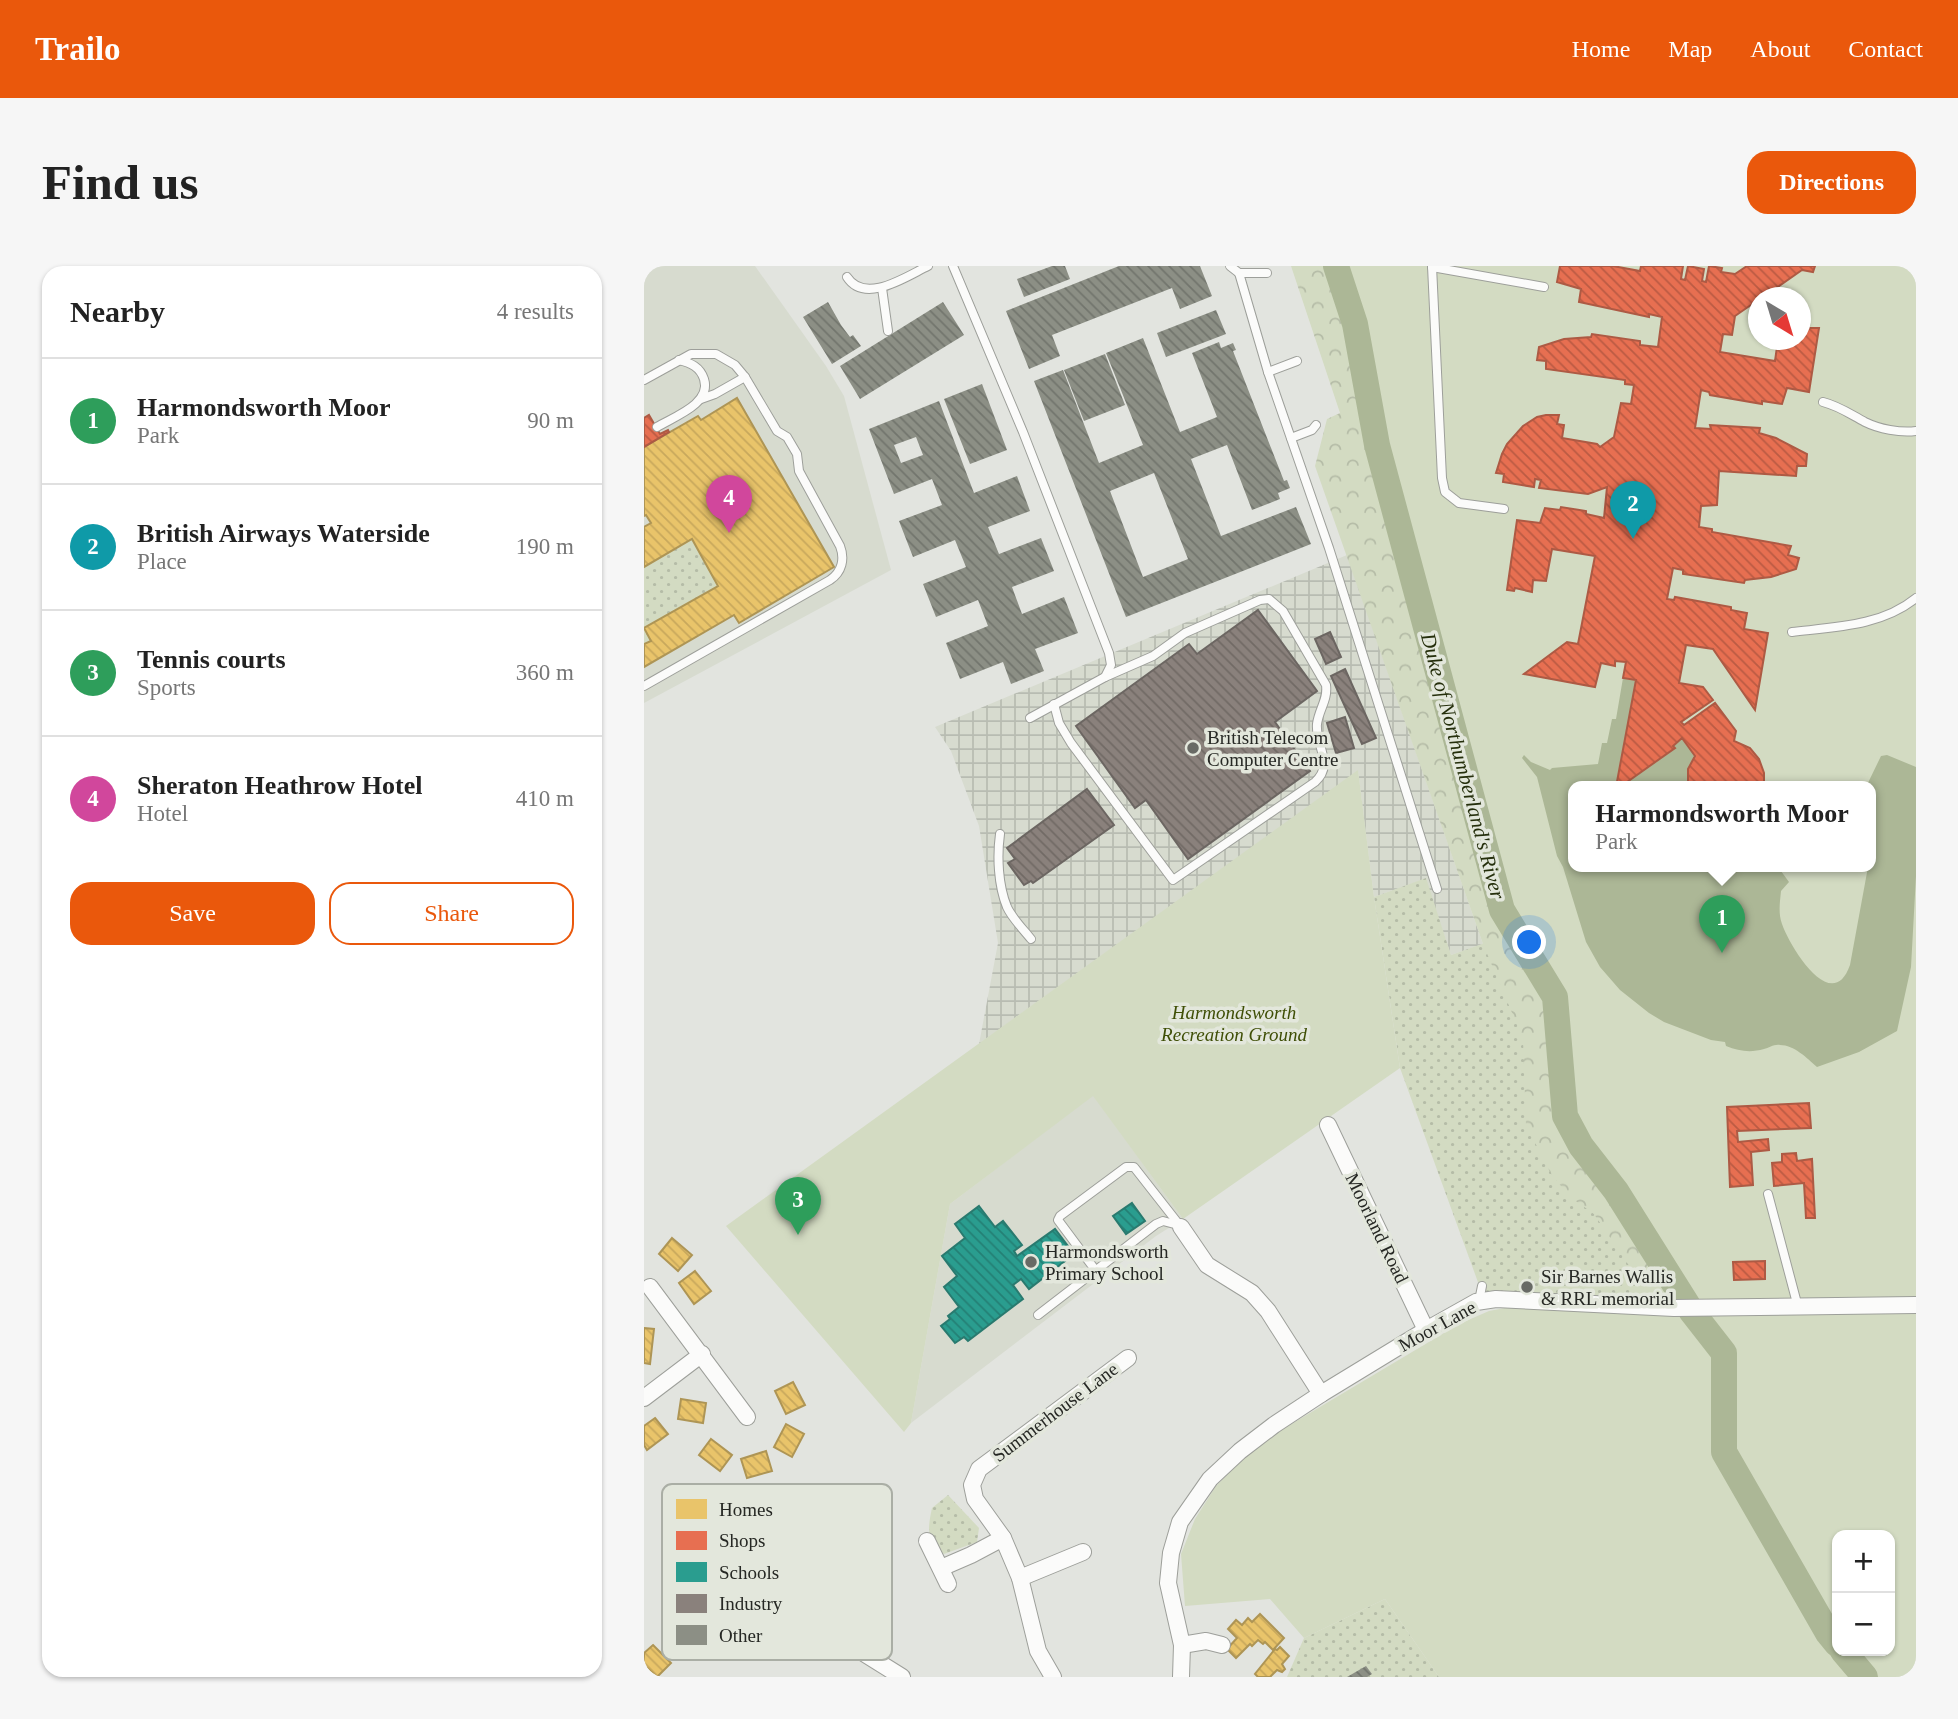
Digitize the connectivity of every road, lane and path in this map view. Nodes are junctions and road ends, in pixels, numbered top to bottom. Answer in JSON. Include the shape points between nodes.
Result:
{"nodes":[{"id":1,"x":928,"y":266,"type":"edge"},
{"id":2,"x":953,"y":266,"type":"edge"},
{"id":3,"x":1230,"y":266,"type":"edge"},
{"id":4,"x":1432,"y":267,"type":"edge"},
{"id":5,"x":1239,"y":273,"type":"junction"},
{"id":6,"x":1267,"y":273,"type":"dead end"},
{"id":7,"x":846,"y":277,"type":"dead end"},
{"id":8,"x":1544,"y":287,"type":"dead end"},
{"id":9,"x":882,"y":288,"type":"junction"},
{"id":10,"x":888,"y":331,"type":"dead end"},
{"id":11,"x":679,"y":360,"type":"junction"},
{"id":12,"x":1297,"y":361,"type":"dead end"},
{"id":13,"x":1268,"y":372,"type":"junction"},
{"id":14,"x":745,"y":377,"type":"junction"},
{"id":15,"x":644,"y":380,"type":"edge"},
{"id":16,"x":701,"y":399,"type":"junction"},
{"id":17,"x":1823,"y":402,"type":"dead end"},
{"id":18,"x":1316,"y":425,"type":"dead end"},
{"id":19,"x":657,"y":427,"type":"dead end"},
{"id":20,"x":1916,"y":431,"type":"edge"},
{"id":21,"x":1291,"y":439,"type":"junction"},
{"id":22,"x":1504,"y":509,"type":"dead end"},
{"id":23,"x":1916,"y":598,"type":"edge"},
{"id":24,"x":1792,"y":632,"type":"dead end"},
{"id":25,"x":1105,"y":677,"type":"junction"},
{"id":26,"x":644,"y":685,"type":"edge"},
{"id":27,"x":1054,"y":704,"type":"junction"},
{"id":28,"x":1030,"y":718,"type":"dead end"},
{"id":29,"x":1000,"y":834,"type":"dead end"},
{"id":30,"x":1437,"y":889,"type":"dead end"},
{"id":31,"x":1031,"y":939,"type":"dead end"},
{"id":32,"x":1328,"y":1125,"type":"dead end"},
{"id":33,"x":1768,"y":1194,"type":"dead end"},
{"id":34,"x":1181,"y":1227,"type":"junction"},
{"id":35,"x":1096,"y":1271,"type":"junction"},
{"id":36,"x":650,"y":1287,"type":"dead end"},
{"id":37,"x":1916,"y":1305,"type":"edge"},
{"id":38,"x":1798,"y":1307,"type":"junction"},
{"id":39,"x":1038,"y":1315,"type":"dead end"},
{"id":40,"x":1426,"y":1330,"type":"junction"},
{"id":41,"x":702,"y":1354,"type":"junction"},
{"id":42,"x":1128,"y":1357,"type":"dead end"},
{"id":43,"x":1321,"y":1394,"type":"junction"},
{"id":44,"x":644,"y":1398,"type":"edge"},
{"id":45,"x":747,"y":1417,"type":"dead end"},
{"id":46,"x":1003,"y":1538,"type":"junction"},
{"id":47,"x":928,"y":1541,"type":"dead end"},
{"id":48,"x":1083,"y":1552,"type":"dead end"},
{"id":49,"x":941,"y":1567,"type":"junction"},
{"id":50,"x":1020,"y":1578,"type":"junction"},
{"id":51,"x":948,"y":1584,"type":"dead end"},
{"id":52,"x":1181,"y":1645,"type":"junction"},
{"id":53,"x":1222,"y":1645,"type":"dead end"},
{"id":54,"x":875,"y":1660,"type":"edge"},
{"id":55,"x":902,"y":1677,"type":"edge"},
{"id":56,"x":1053,"y":1677,"type":"edge"},
{"id":57,"x":1181,"y":1677,"type":"edge"}],
"edges":[{"from":1,"to":9,"type":"lane"},
{"from":2,"to":25,"type":"lane","via":[[1109,653],[1111,666]]},
{"from":3,"to":5,"type":"lane"},
{"from":4,"to":8,"type":"lane"},
{"from":4,"to":22,"type":"lane","via":[[1445,492],[1459,503]]},
{"from":5,"to":6,"type":"lane"},
{"from":5,"to":13,"type":"lane"},
{"from":7,"to":9,"type":"lane","via":[[850,283]]},
{"from":9,"to":10,"type":"lane"},
{"from":11,"to":14,"type":"lane","via":[[700,353],[716,354]]},
{"from":11,"to":15,"type":"lane"},
{"from":11,"to":16,"type":"lane","via":[[701,373],[706,386]]},
{"from":12,"to":13,"type":"lane"},
{"from":13,"to":21,"type":"lane"},
{"from":14,"to":16,"type":"lane"},
{"from":14,"to":26,"type":"lane","via":[[777,431],[787,437],[797,454],[799,471],[842,552],[842,566],[830,580]]},
{"from":16,"to":19,"type":"lane"},
{"from":17,"to":20,"type":"lane","via":[[1838,405],[1867,423]]},
{"from":18,"to":21,"type":"lane"},
{"from":21,"to":30,"type":"lane"},
{"from":23,"to":24,"type":"lane","via":[[1896,613],[1864,623]]},
{"from":25,"to":27,"type":"lane"},
{"from":25,"to":27,"type":"lane","via":[[1153,656],[1185,633],[1269,599],[1283,611],[1326,685],[1317,724],[1324,769],[1315,782],[1173,880],[1071,743]]},
{"from":27,"to":28,"type":"lane"},
{"from":29,"to":31,"type":"lane","via":[[999,863],[1007,907]]},
{"from":32,"to":40,"type":"street","name":"Moorland Road"},
{"from":33,"to":38,"type":"lane"},
{"from":34,"to":35,"type":"lane","via":[[1159,1222]]},
{"from":34,"to":35,"type":"lane","via":[[1134,1167],[1126,1167],[1058,1220]]},
{"from":34,"to":43,"type":"street","via":[[1207,1265],[1252,1293],[1268,1311]]},
{"from":35,"to":39,"type":"lane"},
{"from":36,"to":41,"type":"street"},
{"from":37,"to":38,"type":"street","name":"Moor Lane"},
{"from":38,"to":40,"type":"street","name":"Moor Lane","via":[[1674,1308],[1496,1299],[1481,1294]]},
{"from":40,"to":43,"type":"street","name":"Moor Lane"},
{"from":41,"to":44,"type":"street"},
{"from":41,"to":45,"type":"street"},
{"from":42,"to":46,"type":"street","name":"Summerhouse Lane","via":[[979,1469],[972,1485],[975,1499]]},
{"from":43,"to":52,"type":"street","name":"Moor Lane","via":[[1240,1451],[1210,1479],[1180,1522],[1168,1583]]},
{"from":46,"to":49,"type":"street"},
{"from":46,"to":50,"type":"street","name":"Summerhouse Lane"},
{"from":47,"to":49,"type":"street"},
{"from":48,"to":50,"type":"street"},
{"from":49,"to":51,"type":"street"},
{"from":50,"to":56,"type":"street","name":"Summerhouse Lane","via":[[1038,1651]]},
{"from":52,"to":53,"type":"street","via":[[1206,1641]]},
{"from":52,"to":57,"type":"street","name":"Moor Lane"},
{"from":54,"to":55,"type":"street"}]}
